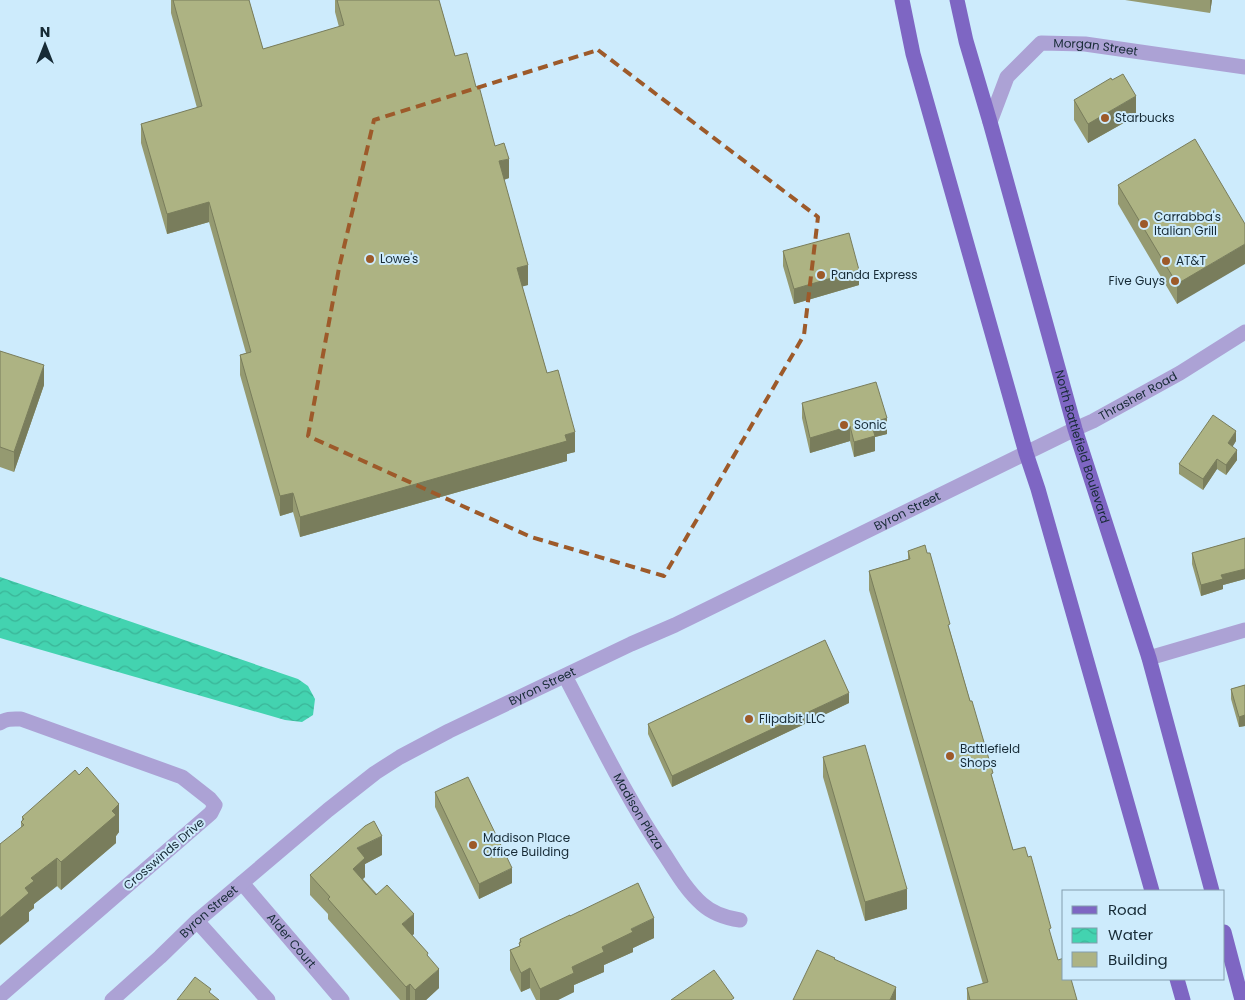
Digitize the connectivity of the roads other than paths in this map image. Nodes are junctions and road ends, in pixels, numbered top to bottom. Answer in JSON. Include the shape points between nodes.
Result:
{"nodes":[{"id":1,"x":902,"y":0,"type":"edge"},
{"id":2,"x":957,"y":0,"type":"edge"},
{"id":3,"x":1245,"y":67,"type":"edge"},
{"id":4,"x":990,"y":122,"type":"junction"},
{"id":5,"x":1245,"y":332,"type":"edge"},
{"id":6,"x":1075,"y":429,"type":"junction"},
{"id":7,"x":1026,"y":453,"type":"junction"},
{"id":8,"x":1245,"y":630,"type":"edge"},
{"id":9,"x":1149,"y":658,"type":"junction"},
{"id":10,"x":565,"y":676,"type":"junction"},
{"id":11,"x":0,"y":723,"type":"edge"},
{"id":12,"x":242,"y":883,"type":"junction"},
{"id":13,"x":1152,"y":890,"type":"edge"},
{"id":14,"x":1212,"y":890,"type":"edge"},
{"id":15,"x":740,"y":920,"type":"dead end"},
{"id":16,"x":197,"y":921,"type":"junction"},
{"id":17,"x":1225,"y":936,"type":"edge"},
{"id":18,"x":1176,"y":980,"type":"edge"},
{"id":19,"x":0,"y":996,"type":"edge"},
{"id":20,"x":112,"y":1000,"type":"edge"},
{"id":21,"x":268,"y":1000,"type":"edge"},
{"id":22,"x":342,"y":1000,"type":"edge"},
{"id":23,"x":1182,"y":1000,"type":"edge"},
{"id":24,"x":1242,"y":1000,"type":"edge"}],
"edges":[{"from":1,"to":7,"type":"main road","via":[[914,54]]},
{"from":2,"to":4,"type":"main road","name":"North Battlefield Boulevard"},
{"from":3,"to":4,"type":"street","name":"Morgan Street","via":[[1085,44],[1041,43],[1007,78]]},
{"from":4,"to":6,"type":"main road","name":"North Battlefield Boulevard"},
{"from":5,"to":6,"type":"street","name":"Thrasher Road","via":[[1180,373]]},
{"from":6,"to":7,"type":"street","name":"Thrasher Road"},
{"from":6,"to":9,"type":"main road","name":"North Battlefield Boulevard"},
{"from":7,"to":10,"type":"street","name":"Byron Street"},
{"from":7,"to":13,"type":"main road"},
{"from":8,"to":9,"type":"street"},
{"from":9,"to":14,"type":"main road","name":"North Battlefield Boulevard"},
{"from":10,"to":12,"type":"street","name":"Byron Street","via":[[400,757],[328,810]]},
{"from":10,"to":15,"type":"street","name":"Madison Plaza","via":[[644,823],[684,883],[708,908]]},
{"from":11,"to":19,"type":"street","name":"Crosswinds Drive","via":[[12,718],[21,719],[182,777],[215,805],[211,813]]},
{"from":12,"to":16,"type":"street","name":"Byron Street"},
{"from":12,"to":22,"type":"street","name":"Alder Court"},
{"from":16,"to":20,"type":"street","name":"Byron Street"},
{"from":16,"to":21,"type":"street"},
{"from":17,"to":24,"type":"main road"},
{"from":18,"to":23,"type":"main road"}]}
